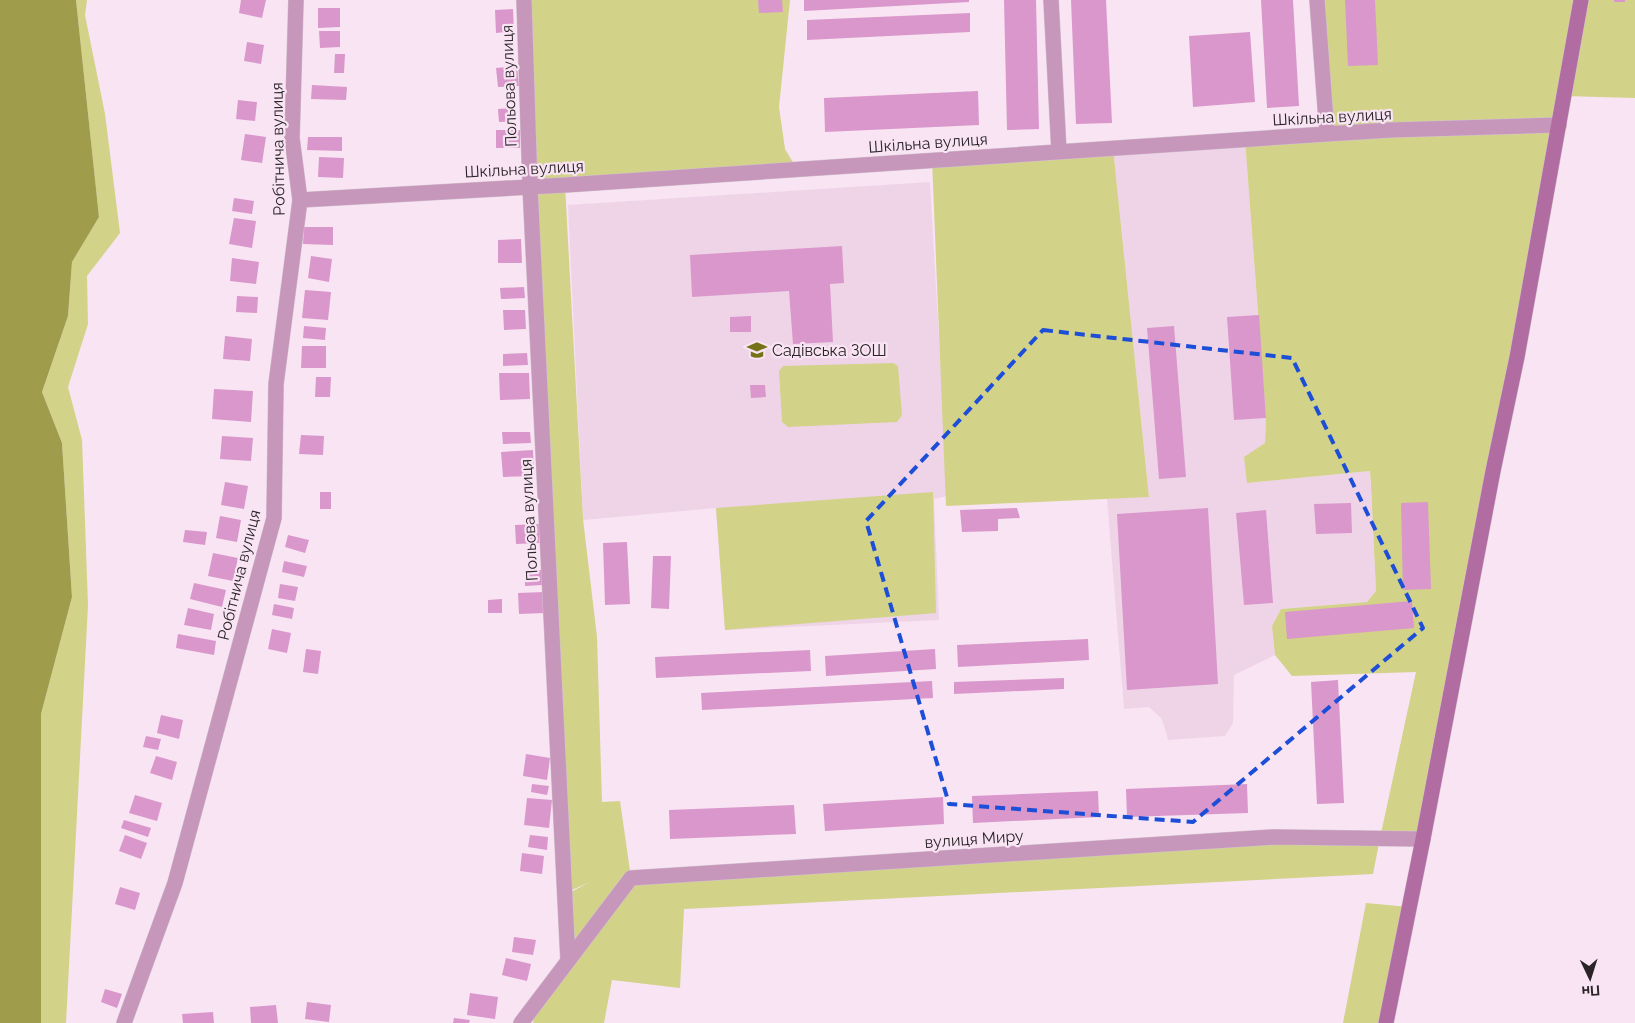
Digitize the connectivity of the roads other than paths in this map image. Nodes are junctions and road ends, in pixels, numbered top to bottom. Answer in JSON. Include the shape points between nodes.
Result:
{"nodes":[{"id":1,"x":296,"y":0,"type":"edge"},
{"id":2,"x":524,"y":0,"type":"edge"},
{"id":3,"x":1050,"y":0,"type":"edge"},
{"id":4,"x":1317,"y":0,"type":"edge"},
{"id":5,"x":1581,"y":0,"type":"edge"},
{"id":6,"x":1559,"y":125,"type":"junction"},
{"id":7,"x":1327,"y":134,"type":"junction"},
{"id":8,"x":1059,"y":152,"type":"junction"},
{"id":9,"x":530,"y":186,"type":"junction"},
{"id":10,"x":300,"y":200,"type":"junction"},
{"id":11,"x":1424,"y":839,"type":"junction"},
{"id":12,"x":568,"y":961,"type":"junction"},
{"id":13,"x":124,"y":1023,"type":"edge"},
{"id":14,"x":521,"y":1023,"type":"edge"},
{"id":15,"x":1386,"y":1023,"type":"edge"}],
"edges":[{"from":1,"to":10,"type":"street","name":"Робітнича вулиця","via":[[292,138]]},
{"from":2,"to":9,"type":"street","name":"Польова вулиця"},
{"from":3,"to":8,"type":"street"},
{"from":4,"to":7,"type":"street"},
{"from":5,"to":6,"type":"street"},
{"from":6,"to":7,"type":"street","name":"Шкільна вулиця"},
{"from":6,"to":11,"type":"street"},
{"from":7,"to":8,"type":"street","name":"Шкільна вулиця"},
{"from":8,"to":9,"type":"street","name":"Шкільна вулиця"},
{"from":9,"to":10,"type":"street","name":"Шкільна вулиця"},
{"from":9,"to":12,"type":"street","name":"Польова вулиця"},
{"from":10,"to":13,"type":"street","name":"Робітнича вулиця","via":[[276,384],[274,518],[175,883]]},
{"from":11,"to":12,"type":"street","name":"вулиця Миру","via":[[1274,837],[631,878]]},
{"from":11,"to":15,"type":"street"},
{"from":12,"to":14,"type":"street"}]}
